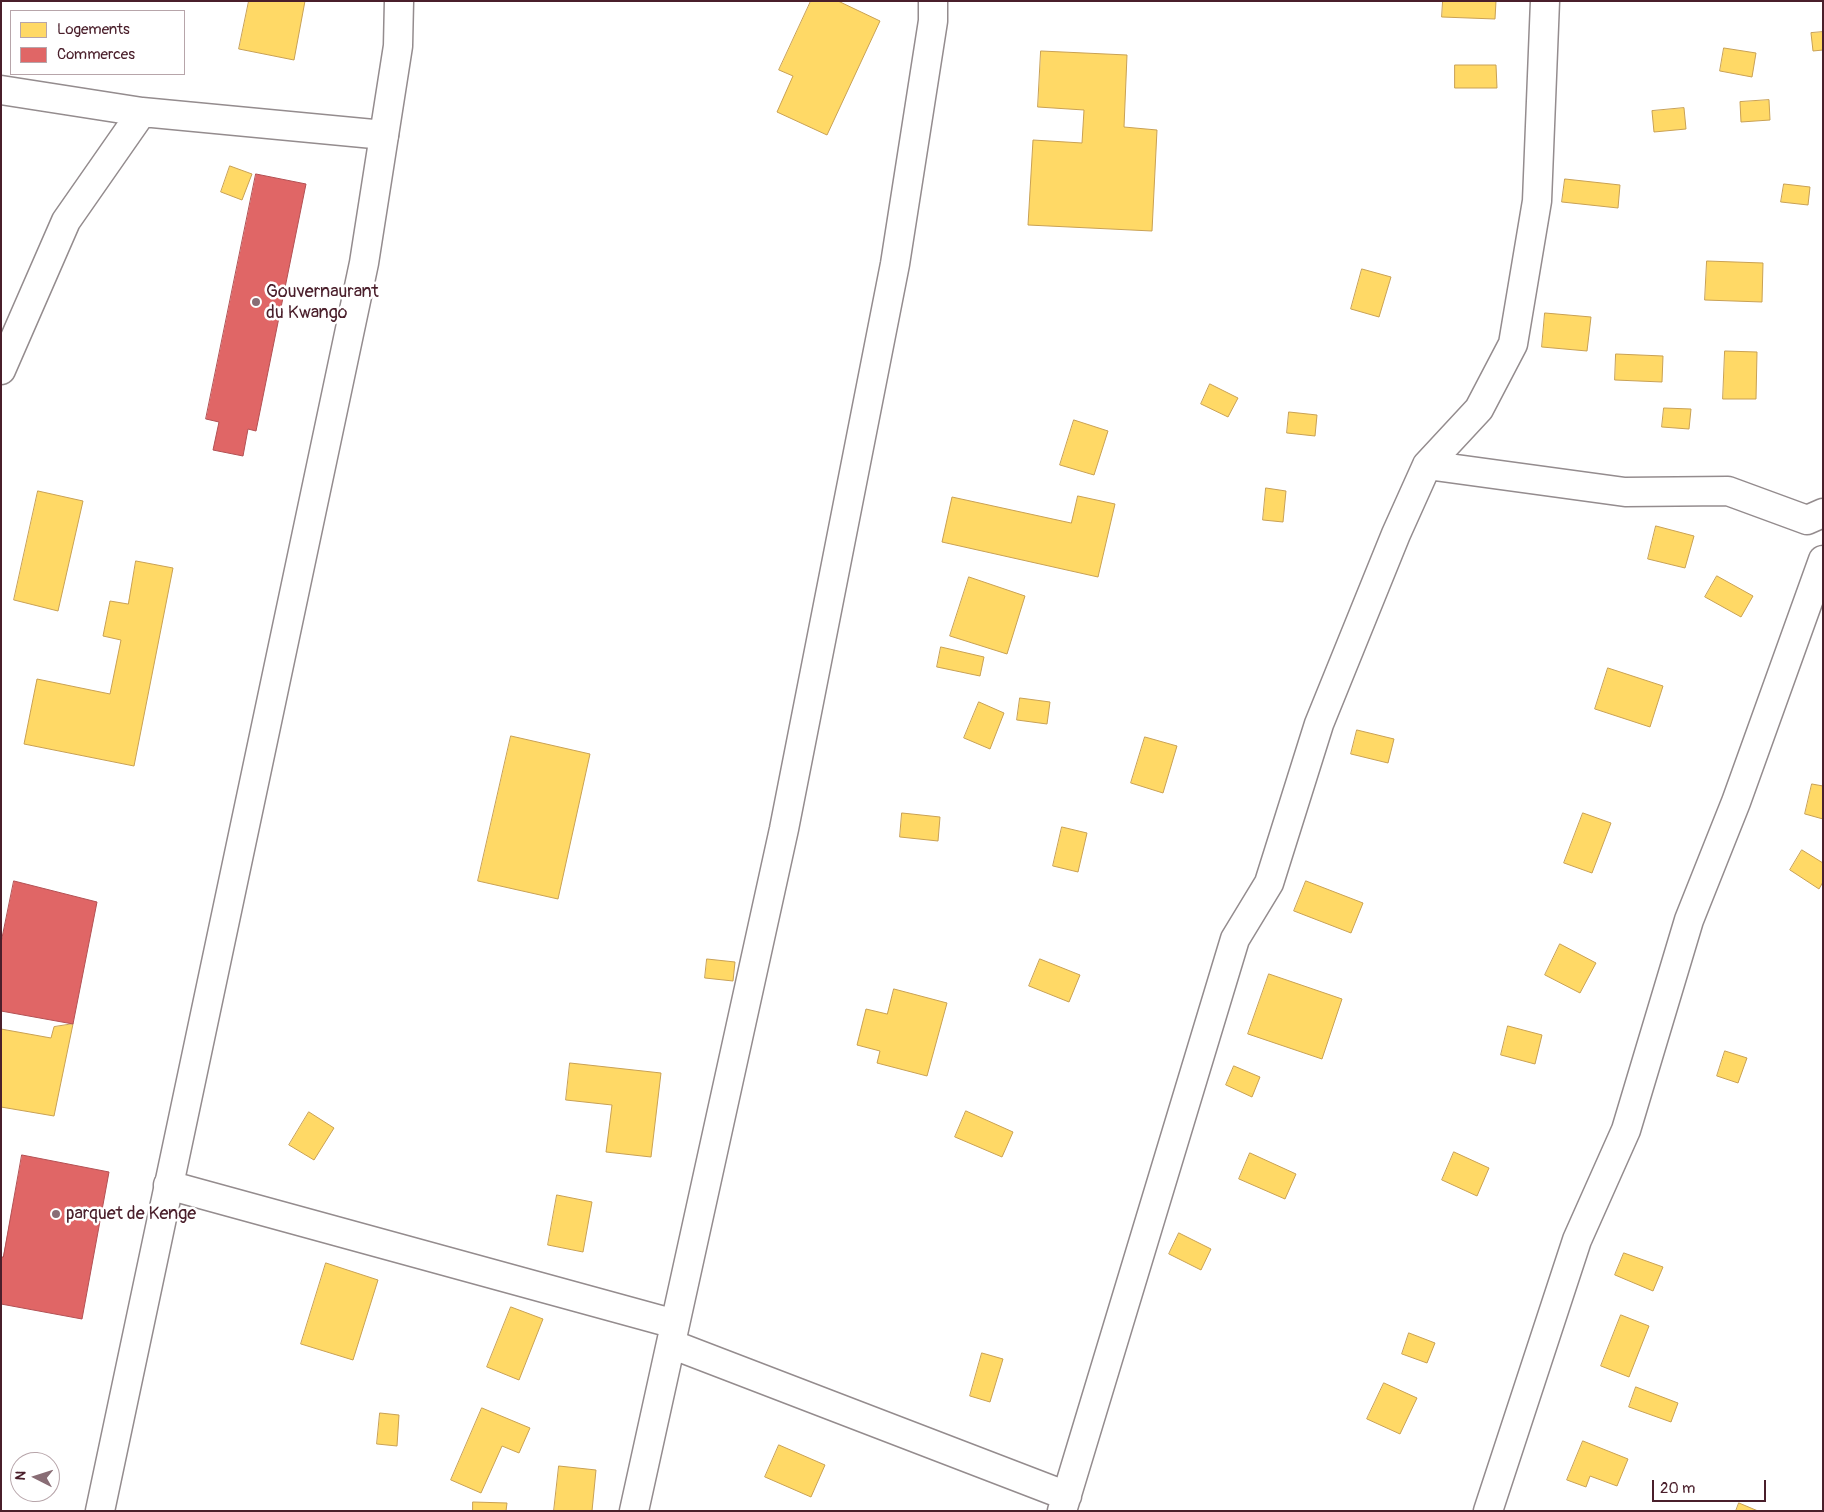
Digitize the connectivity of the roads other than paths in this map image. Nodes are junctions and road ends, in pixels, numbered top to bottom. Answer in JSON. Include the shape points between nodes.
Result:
{"nodes":[{"id":1,"x":399,"y":1,"type":"edge"},
{"id":2,"x":933,"y":1,"type":"edge"},
{"id":3,"x":1545,"y":1,"type":"edge"},
{"id":4,"x":1,"y":90,"type":"edge"},
{"id":5,"x":142,"y":112,"type":"junction"},
{"id":6,"x":384,"y":135,"type":"junction"},
{"id":7,"x":1,"y":370,"type":"edge"},
{"id":8,"x":1427,"y":465,"type":"junction"},
{"id":9,"x":1823,"y":513,"type":"edge"},
{"id":10,"x":1823,"y":560,"type":"edge"},
{"id":11,"x":168,"y":1185,"type":"junction"},
{"id":12,"x":673,"y":1334,"type":"junction"},
{"id":13,"x":1064,"y":1504,"type":"edge"},
{"id":14,"x":100,"y":1511,"type":"edge"},
{"id":15,"x":634,"y":1511,"type":"edge"},
{"id":16,"x":1488,"y":1511,"type":"edge"}],
"edges":[{"from":1,"to":6,"type":"street","via":[[398,46]]},
{"from":2,"to":12,"type":"street","via":[[933,21],[893,273],[784,829]]},
{"from":3,"to":8,"type":"street","via":[[1537,201],[1514,344],[1479,409]]},
{"from":4,"to":5,"type":"street"},
{"from":5,"to":6,"type":"street"},
{"from":5,"to":7,"type":"street","via":[[66,221]]},
{"from":6,"to":11,"type":"street","via":[[364,262]]},
{"from":8,"to":9,"type":"street","via":[[1625,492],[1728,492],[1807,520]]},
{"from":8,"to":13,"type":"street","via":[[1319,724],[1269,883],[1235,939]]},
{"from":10,"to":16,"type":"street","via":[[1736,802],[1689,920],[1626,1130],[1577,1240]]},
{"from":11,"to":12,"type":"street"},
{"from":11,"to":14,"type":"street"},
{"from":12,"to":13,"type":"street"},
{"from":12,"to":15,"type":"street"}]}
